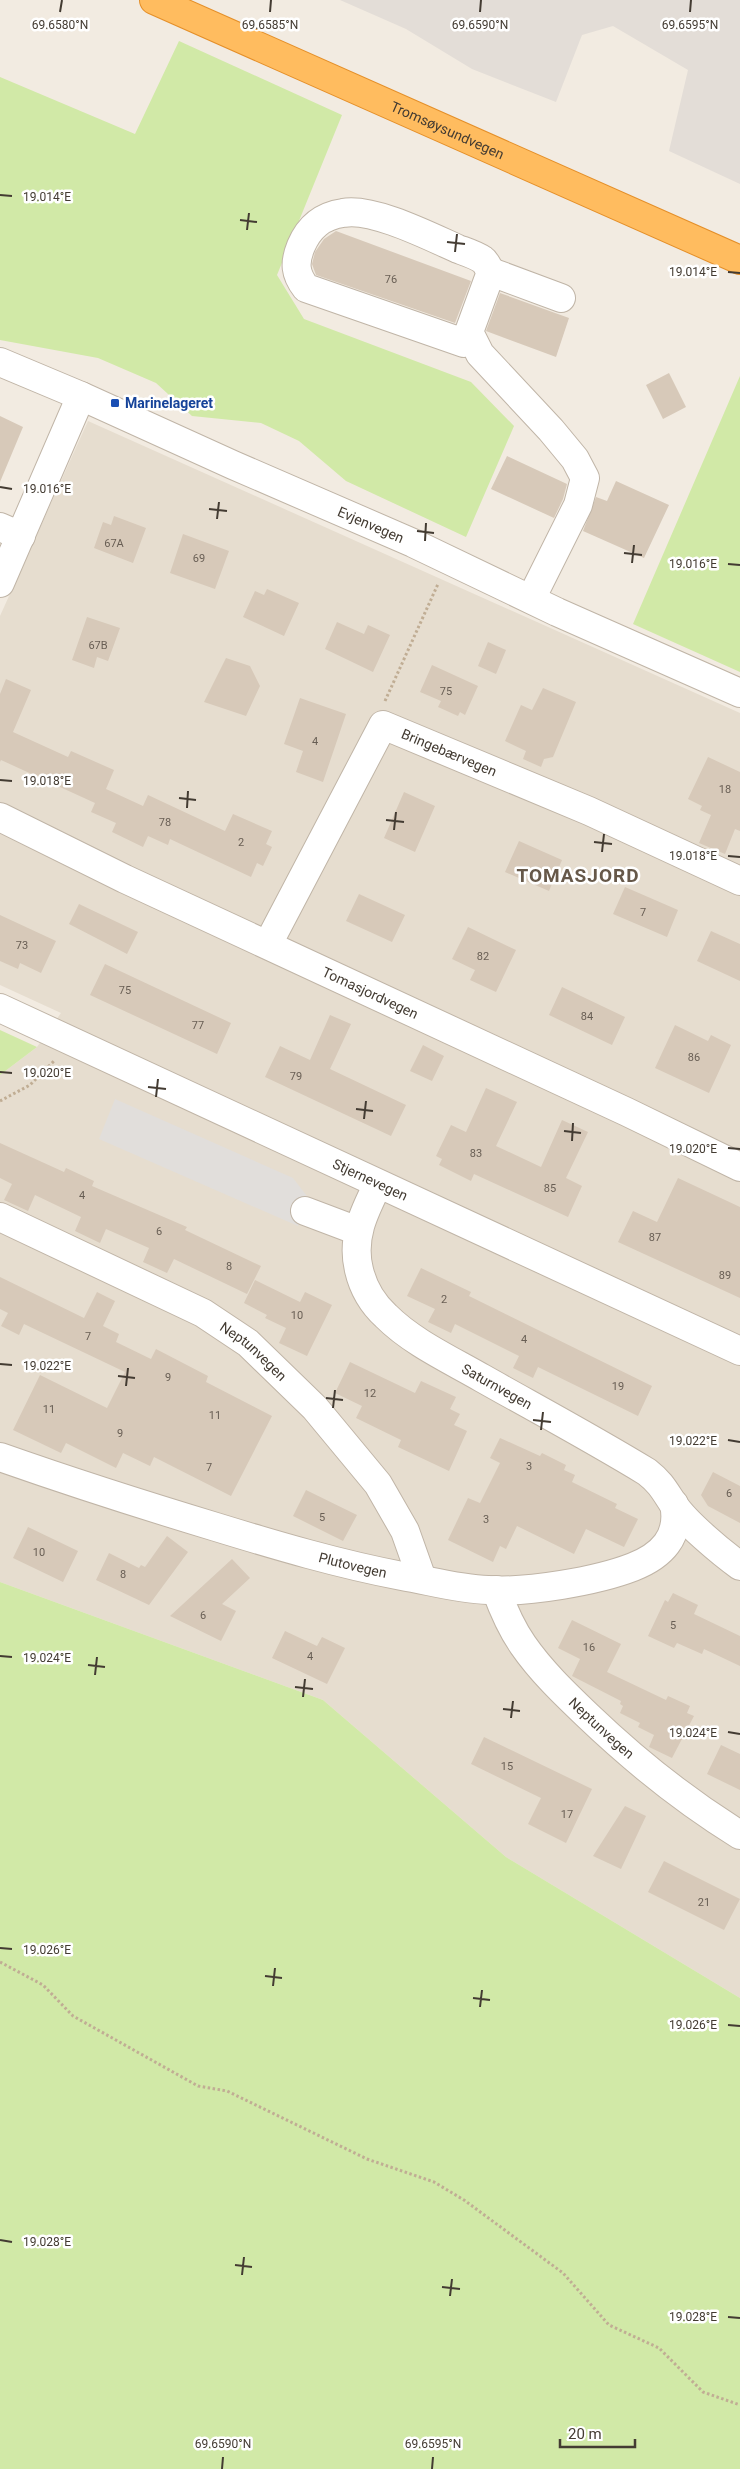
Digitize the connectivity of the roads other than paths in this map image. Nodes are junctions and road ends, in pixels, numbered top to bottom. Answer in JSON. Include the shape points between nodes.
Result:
{"nodes":[{"id":1,"x":154,"y":0,"type":"edge"},
{"id":2,"x":740,"y":260,"type":"edge"},
{"id":3,"x":491,"y":272,"type":"junction"},
{"id":4,"x":561,"y":298,"type":"dead end"},
{"id":5,"x":469,"y":332,"type":"junction"},
{"id":6,"x":0,"y":362,"type":"edge"},
{"id":7,"x":81,"y":396,"type":"junction"},
{"id":8,"x":10,"y":532,"type":"edge"},
{"id":9,"x":0,"y":584,"type":"edge"},
{"id":10,"x":531,"y":599,"type":"junction"},
{"id":11,"x":740,"y":693,"type":"edge"},
{"id":12,"x":0,"y":817,"type":"edge"},
{"id":13,"x":740,"y":881,"type":"edge"},
{"id":14,"x":268,"y":944,"type":"junction"},
{"id":15,"x":0,"y":1008,"type":"edge"},
{"id":16,"x":740,"y":1167,"type":"edge"},
{"id":17,"x":378,"y":1184,"type":"junction"},
{"id":18,"x":305,"y":1211,"type":"dead end"},
{"id":19,"x":0,"y":1217,"type":"edge"},
{"id":20,"x":358,"y":1230,"type":"junction"},
{"id":21,"x":740,"y":1350,"type":"edge"},
{"id":22,"x":0,"y":1457,"type":"edge"},
{"id":23,"x":674,"y":1504,"type":"junction"},
{"id":24,"x":740,"y":1566,"type":"edge"},
{"id":25,"x":422,"y":1579,"type":"junction"},
{"id":26,"x":496,"y":1590,"type":"junction"},
{"id":27,"x":740,"y":1835,"type":"edge"}],
"edges":[{"from":1,"to":2,"type":"highway","name":"Tromsøysundvegen"},
{"from":3,"to":4,"type":"street"},
{"from":3,"to":5,"type":"street"},
{"from":3,"to":5,"type":"street","via":[[484,260],[421,232],[368,214],[345,212],[316,222],[300,249],[295,266],[297,277],[306,288],[464,343]]},
{"from":5,"to":10,"type":"street","via":[[480,354],[551,430],[575,459],[584,478],[578,505]]},
{"from":6,"to":7,"type":"street","name":"Evjenvegen"},
{"from":7,"to":8,"type":"street"},
{"from":7,"to":10,"type":"street","name":"Evjenvegen"},
{"from":8,"to":9,"type":"street"},
{"from":10,"to":11,"type":"street","name":"Evjenvegen"},
{"from":12,"to":14,"type":"street","name":"Tomasjordvegen"},
{"from":13,"to":14,"type":"street","name":"Bringebærvegen","via":[[562,799],[380,723]]},
{"from":14,"to":16,"type":"street","name":"Tomasjordvegen"},
{"from":15,"to":17,"type":"street","name":"Stjernevegen"},
{"from":17,"to":20,"type":"street","name":"Saturnvegen"},
{"from":17,"to":21,"type":"street","name":"Stjernevegen"},
{"from":18,"to":20,"type":"street"},
{"from":19,"to":25,"type":"street","name":"Neptunvegen","via":[[203,1313],[248,1343],[315,1408],[378,1484],[405,1531]]},
{"from":20,"to":23,"type":"street","name":"Saturnvegen","via":[[356,1254],[362,1281],[377,1307],[391,1321],[450,1360],[647,1472],[665,1488]]},
{"from":22,"to":25,"type":"street","name":"Plutovegen","via":[[296,1552]]},
{"from":23,"to":24,"type":"street","name":"Saturnvegen","via":[[722,1554]]},
{"from":23,"to":26,"type":"street","name":"Plutovegen","via":[[676,1517],[671,1536],[661,1552],[647,1561],[617,1573],[585,1580]]},
{"from":25,"to":26,"type":"street","name":"Plutovegen"},
{"from":26,"to":27,"type":"street","name":"Neptunvegen","via":[[522,1644],[564,1693],[610,1737],[679,1794]]}]}
